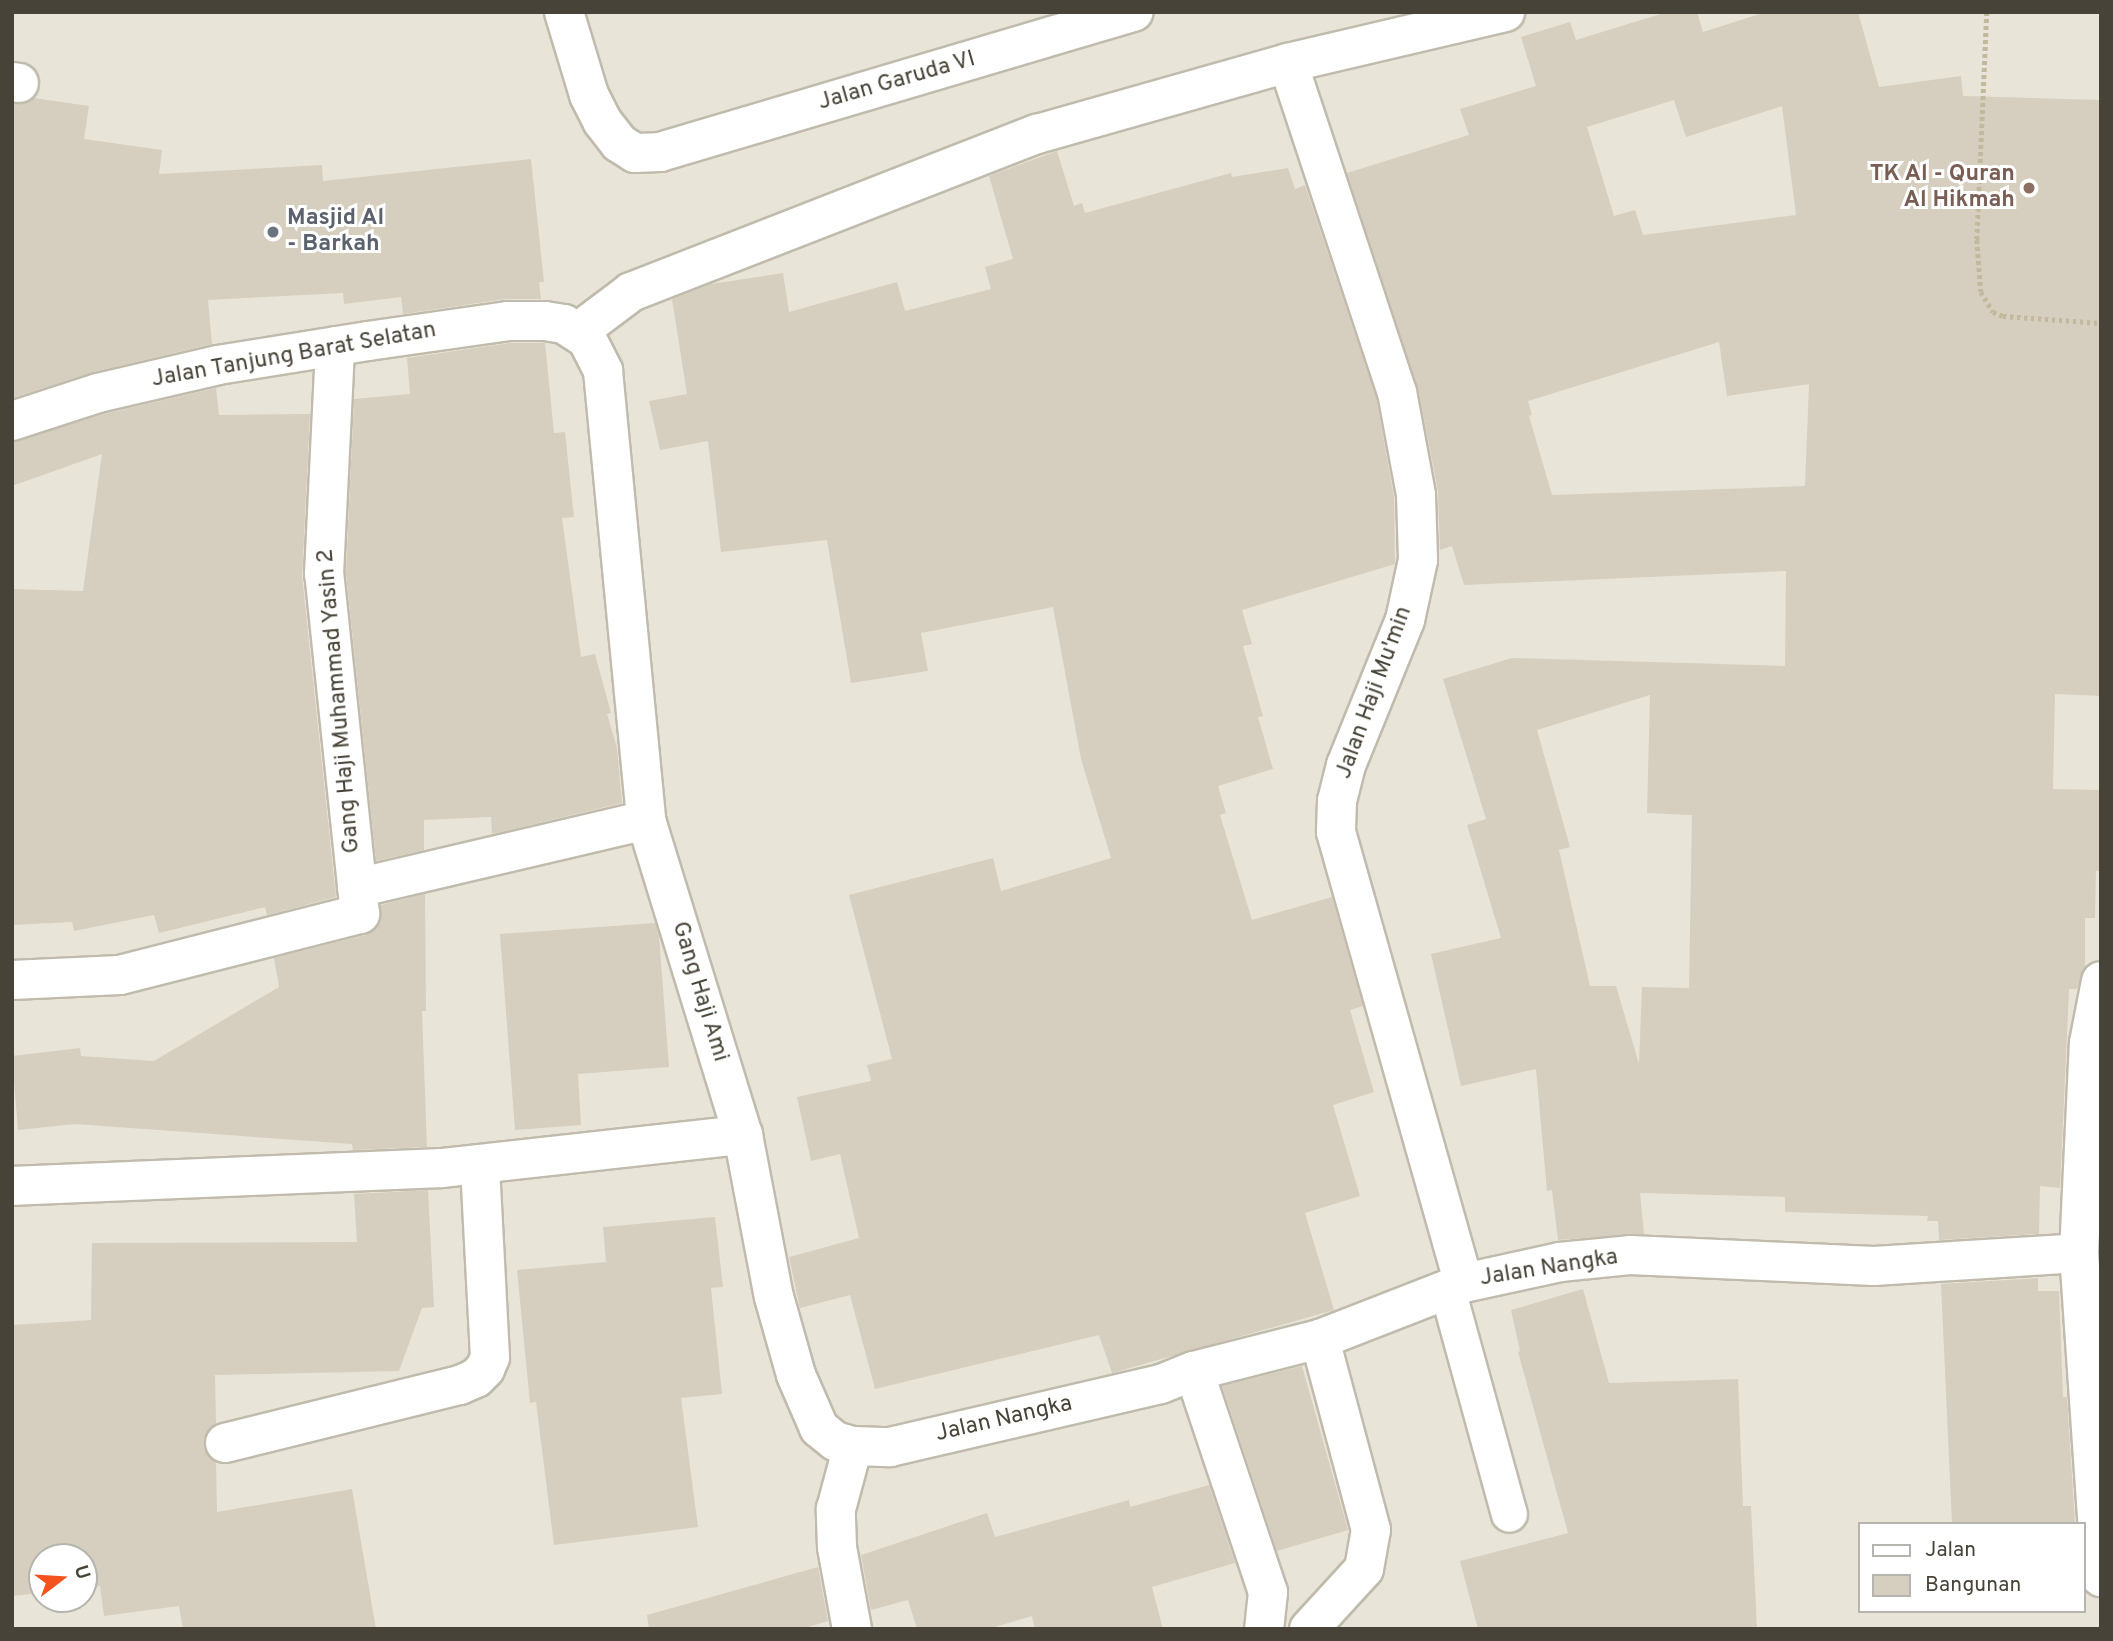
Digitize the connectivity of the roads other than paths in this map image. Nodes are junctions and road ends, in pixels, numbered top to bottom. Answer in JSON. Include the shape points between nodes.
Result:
{"nodes":[{"id":1,"x":564,"y":12,"type":"edge"},
{"id":2,"x":1134,"y":12,"type":"edge"},
{"id":3,"x":1505,"y":12,"type":"edge"},
{"id":4,"x":1288,"y":64,"type":"junction"},
{"id":5,"x":578,"y":332,"type":"junction"},
{"id":6,"x":335,"y":346,"type":"junction"},
{"id":7,"x":12,"y":421,"type":"edge"},
{"id":8,"x":646,"y":820,"type":"junction"},
{"id":9,"x":357,"y":888,"type":"junction"},
{"id":10,"x":12,"y":979,"type":"edge"},
{"id":11,"x":2101,"y":981,"type":"edge"},
{"id":12,"x":743,"y":1135,"type":"junction"},
{"id":13,"x":480,"y":1164,"type":"junction"},
{"id":14,"x":12,"y":1186,"type":"edge"},
{"id":15,"x":2078,"y":1253,"type":"junction"},
{"id":16,"x":1455,"y":1286,"type":"junction"},
{"id":17,"x":1320,"y":1339,"type":"junction"},
{"id":18,"x":1194,"y":1371,"type":"junction"},
{"id":19,"x":225,"y":1443,"type":"dead end"},
{"id":20,"x":853,"y":1446,"type":"junction"},
{"id":21,"x":1509,"y":1514,"type":"dead end"},
{"id":22,"x":2100,"y":1558,"type":"edge"},
{"id":23,"x":852,"y":1629,"type":"edge"},
{"id":24,"x":1264,"y":1629,"type":"edge"},
{"id":25,"x":1308,"y":1629,"type":"edge"}],
"edges":[{"from":1,"to":2,"type":"street","name":"Jalan Garuda VI","via":[[589,95],[602,121],[619,143],[635,153],[660,152]]},
{"from":3,"to":4,"type":"street"},
{"from":4,"to":5,"type":"street","via":[[1037,134],[968,158],[631,292]]},
{"from":4,"to":16,"type":"street","name":"Jalan Haji Mu'min","via":[[1397,392],[1416,495],[1418,561],[1405,620],[1346,765],[1337,801],[1336,832]]},
{"from":5,"to":6,"type":"street","name":"Jalan Tanjung Barat Selatan","via":[[545,321],[508,321]]},
{"from":5,"to":8,"type":"street","name":"Gang Haji Ami","via":[[587,339],[603,371]]},
{"from":6,"to":7,"type":"street","name":"Jalan Tanjung Barat Selatan","via":[[218,365],[99,393]]},
{"from":6,"to":9,"type":"street","name":"Gang Haji Muhammad Yasin 2","via":[[324,574]]},
{"from":8,"to":9,"type":"street"},
{"from":8,"to":12,"type":"street","name":"Gang Haji Ami"},
{"from":9,"to":10,"type":"street","name":"Gang Haji Muhammad Yasin 2","via":[[360,914],[120,975]]},
{"from":11,"to":15,"type":"street","via":[[2089,1043]]},
{"from":12,"to":13,"type":"street"},
{"from":12,"to":20,"type":"street","name":"Gang Haji Ami","via":[[774,1297],[796,1375],[819,1429],[835,1441]]},
{"from":13,"to":14,"type":"street"},
{"from":13,"to":19,"type":"street","via":[[490,1357],[485,1369],[460,1385]]},
{"from":15,"to":16,"type":"street","name":"Jalan Nangka","via":[[1874,1266],[1630,1255],[1560,1262]]},
{"from":15,"to":22,"type":"street"},
{"from":16,"to":17,"type":"street","name":"Jalan Nangka"},
{"from":16,"to":21,"type":"lane"},
{"from":17,"to":18,"type":"street","name":"Jalan Nangka"},
{"from":17,"to":25,"type":"street","via":[[1371,1530],[1364,1569]]},
{"from":18,"to":20,"type":"street","name":"Jalan Nangka","via":[[1161,1384],[890,1447]]},
{"from":18,"to":24,"type":"street","via":[[1268,1592]]},
{"from":20,"to":23,"type":"street","via":[[836,1509]]}]}
